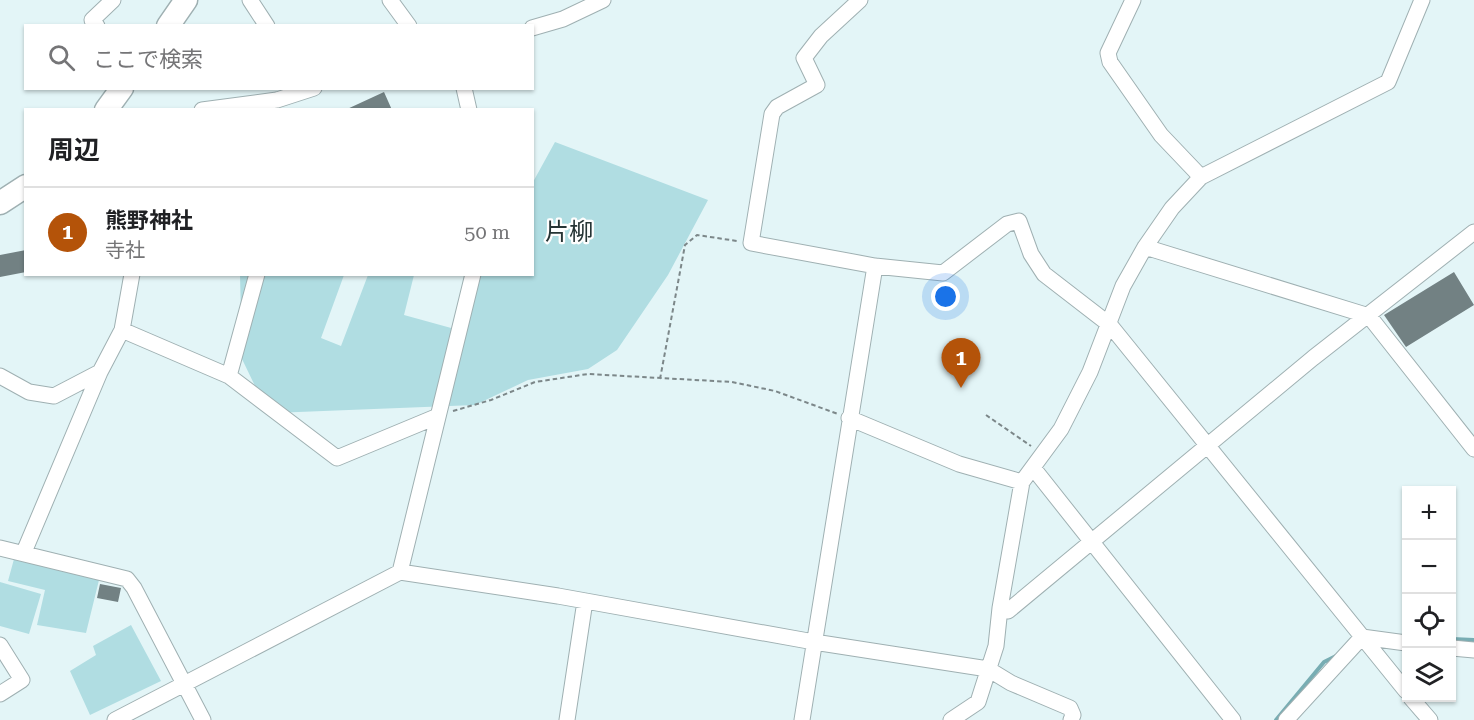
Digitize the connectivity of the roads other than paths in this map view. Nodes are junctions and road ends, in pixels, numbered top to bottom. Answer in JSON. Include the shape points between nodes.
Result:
{"nodes":[{"id":1,"x":112,"y":0,"type":"edge"},
{"id":2,"x":186,"y":0,"type":"edge"},
{"id":3,"x":250,"y":0,"type":"edge"},
{"id":4,"x":390,"y":0,"type":"edge"},
{"id":5,"x":603,"y":0,"type":"edge"},
{"id":6,"x":860,"y":0,"type":"edge"},
{"id":7,"x":1133,"y":0,"type":"edge"},
{"id":8,"x":1422,"y":0,"type":"edge"},
{"id":9,"x":95,"y":24,"type":"edge"},
{"id":10,"x":169,"y":24,"type":"edge"},
{"id":11,"x":266,"y":24,"type":"edge"},
{"id":12,"x":408,"y":24,"type":"edge"},
{"id":13,"x":534,"y":27,"type":"edge"},
{"id":14,"x":121,"y":90,"type":"edge"},
{"id":15,"x":308,"y":90,"type":"edge"},
{"id":16,"x":465,"y":90,"type":"edge"},
{"id":17,"x":278,"y":105,"type":"edge"},
{"id":18,"x":107,"y":108,"type":"edge"},
{"id":19,"x":232,"y":108,"type":"edge"},
{"id":20,"x":469,"y":108,"type":"edge"},
{"id":21,"x":1201,"y":177,"type":"junction"},
{"id":22,"x":24,"y":187,"type":"edge"},
{"id":23,"x":0,"y":203,"type":"edge"},
{"id":24,"x":1474,"y":232,"type":"edge"},
{"id":25,"x":1145,"y":247,"type":"junction"},
{"id":26,"x":875,"y":266,"type":"junction"},
{"id":27,"x":132,"y":276,"type":"edge"},
{"id":28,"x":256,"y":276,"type":"edge"},
{"id":29,"x":473,"y":276,"type":"edge"},
{"id":30,"x":1369,"y":316,"type":"junction"},
{"id":31,"x":1110,"y":325,"type":"junction"},
{"id":32,"x":122,"y":330,"type":"junction"},
{"id":33,"x":100,"y":372,"type":"junction"},
{"id":34,"x":0,"y":376,"type":"edge"},
{"id":35,"x":229,"y":376,"type":"junction"},
{"id":36,"x":438,"y":416,"type":"junction"},
{"id":37,"x":849,"y":418,"type":"junction"},
{"id":38,"x":1208,"y":446,"type":"junction"},
{"id":39,"x":1474,"y":449,"type":"edge"},
{"id":40,"x":1034,"y":469,"type":"junction"},
{"id":41,"x":1022,"y":482,"type":"junction"},
{"id":42,"x":1091,"y":541,"type":"junction"},
{"id":43,"x":0,"y":548,"type":"edge"},
{"id":44,"x":24,"y":552,"type":"junction"},
{"id":45,"x":400,"y":572,"type":"junction"},
{"id":46,"x":585,"y":601,"type":"junction"},
{"id":47,"x":1000,"y":608,"type":"junction"},
{"id":48,"x":1362,"y":637,"type":"junction"},
{"id":49,"x":814,"y":642,"type":"junction"},
{"id":50,"x":1402,"y":642,"type":"edge"},
{"id":51,"x":0,"y":645,"type":"edge"},
{"id":52,"x":1456,"y":648,"type":"edge"},
{"id":53,"x":1474,"y":650,"type":"edge"},
{"id":54,"x":988,"y":669,"type":"junction"},
{"id":55,"x":184,"y":682,"type":"junction"},
{"id":56,"x":1402,"y":686,"type":"edge"},
{"id":57,"x":0,"y":694,"type":"edge"},
{"id":58,"x":1414,"y":702,"type":"edge"},
{"id":59,"x":115,"y":720,"type":"edge"},
{"id":60,"x":202,"y":720,"type":"edge"},
{"id":61,"x":567,"y":720,"type":"edge"},
{"id":62,"x":802,"y":720,"type":"edge"},
{"id":63,"x":951,"y":720,"type":"edge"},
{"id":64,"x":1071,"y":720,"type":"edge"},
{"id":65,"x":1233,"y":720,"type":"edge"},
{"id":66,"x":1286,"y":720,"type":"edge"},
{"id":67,"x":1430,"y":720,"type":"edge"}],
"edges":[{"from":1,"to":9,"type":"street","via":[[92,20]]},
{"from":2,"to":10,"type":"main road"},
{"from":3,"to":11,"type":"street"},
{"from":4,"to":12,"type":"street"},
{"from":5,"to":13,"type":"street"},
{"from":6,"to":26,"type":"street","via":[[821,36],[804,58],[817,86],[777,107],[772,114],[751,243]]},
{"from":7,"to":21,"type":"street","via":[[1108,53],[1110,62],[1161,135]]},
{"from":8,"to":21,"type":"street","via":[[1388,82]]},
{"from":14,"to":18,"type":"main road"},
{"from":15,"to":17,"type":"street"},
{"from":16,"to":20,"type":"street"},
{"from":17,"to":19,"type":"street"},
{"from":21,"to":25,"type":"street","via":[[1172,208]]},
{"from":22,"to":23,"type":"main road"},
{"from":24,"to":30,"type":"street"},
{"from":25,"to":30,"type":"street"},
{"from":25,"to":31,"type":"street","via":[[1123,286]]},
{"from":26,"to":31,"type":"street","via":[[944,273],[1007,224],[1019,221],[1031,254],[1044,274]]},
{"from":26,"to":37,"type":"street"},
{"from":27,"to":32,"type":"street"},
{"from":28,"to":35,"type":"street"},
{"from":29,"to":36,"type":"street"},
{"from":30,"to":38,"type":"street"},
{"from":30,"to":39,"type":"street"},
{"from":31,"to":38,"type":"street"},
{"from":31,"to":40,"type":"street","via":[[1061,429]]},
{"from":32,"to":33,"type":"street"},
{"from":32,"to":35,"type":"street"},
{"from":33,"to":34,"type":"street","via":[[54,396],[29,392]]},
{"from":33,"to":44,"type":"street"},
{"from":35,"to":36,"type":"street","via":[[337,458]]},
{"from":36,"to":45,"type":"street"},
{"from":37,"to":41,"type":"street","via":[[959,464]]},
{"from":37,"to":49,"type":"street"},
{"from":38,"to":42,"type":"street"},
{"from":38,"to":48,"type":"street"},
{"from":40,"to":41,"type":"street"},
{"from":40,"to":42,"type":"street"},
{"from":41,"to":47,"type":"street"},
{"from":42,"to":47,"type":"street","via":[[1008,611]]},
{"from":42,"to":65,"type":"street"},
{"from":43,"to":44,"type":"street"},
{"from":44,"to":55,"type":"street","via":[[126,579]]},
{"from":45,"to":46,"type":"street"},
{"from":45,"to":55,"type":"street"},
{"from":46,"to":49,"type":"street"},
{"from":46,"to":61,"type":"street"},
{"from":47,"to":54,"type":"street","via":[[996,646]]},
{"from":48,"to":50,"type":"street"},
{"from":48,"to":56,"type":"street"},
{"from":48,"to":66,"type":"street"},
{"from":49,"to":54,"type":"street"},
{"from":49,"to":62,"type":"street"},
{"from":51,"to":57,"type":"street","via":[[22,680]]},
{"from":52,"to":53,"type":"street"},
{"from":54,"to":63,"type":"street","via":[[978,702]]},
{"from":54,"to":64,"type":"street","via":[[1070,708]]},
{"from":55,"to":59,"type":"street"},
{"from":55,"to":60,"type":"street"},
{"from":58,"to":67,"type":"street"}]}
